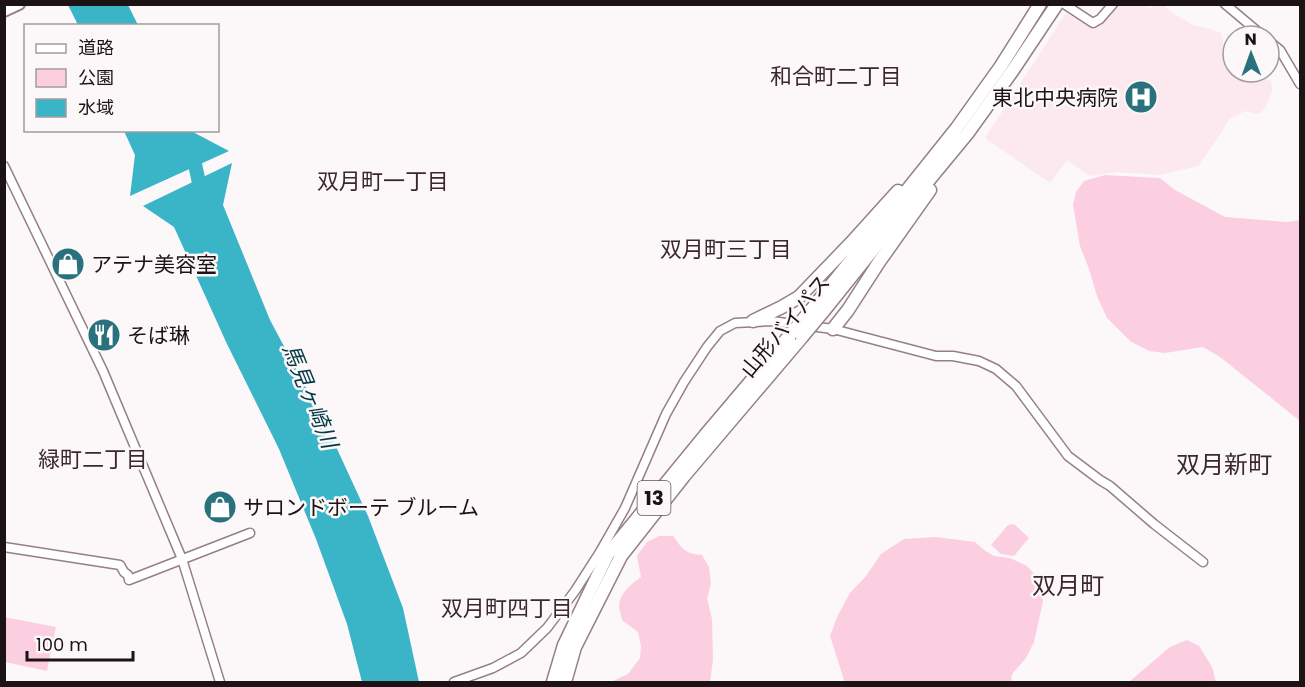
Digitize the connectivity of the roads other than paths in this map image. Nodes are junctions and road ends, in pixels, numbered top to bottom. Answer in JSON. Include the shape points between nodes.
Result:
{"nodes":[{"id":1,"x":19,"y":4,"type":"edge"},
{"id":2,"x":1040,"y":4,"type":"edge"},
{"id":3,"x":1057,"y":4,"type":"edge"},
{"id":4,"x":1064,"y":4,"type":"edge"},
{"id":5,"x":1113,"y":4,"type":"edge"},
{"id":6,"x":1225,"y":4,"type":"edge"},
{"id":7,"x":4,"y":11,"type":"edge"},
{"id":8,"x":1249,"y":24,"type":"edge"},
{"id":9,"x":1281,"y":52,"type":"edge"},
{"id":10,"x":1300,"y":84,"type":"edge"},
{"id":11,"x":962,"y":131,"type":"junction"},
{"id":12,"x":4,"y":166,"type":"edge"},
{"id":13,"x":753,"y":321,"type":"junction"},
{"id":14,"x":833,"y":329,"type":"junction"},
{"id":15,"x":796,"y":336,"type":"junction"},
{"id":16,"x":250,"y":533,"type":"dead end"},
{"id":17,"x":4,"y":547,"type":"edge"},
{"id":18,"x":182,"y":559,"type":"junction"},
{"id":19,"x":1203,"y":562,"type":"dead end"},
{"id":20,"x":220,"y":682,"type":"edge"},
{"id":21,"x":454,"y":682,"type":"edge"},
{"id":22,"x":553,"y":682,"type":"edge"},
{"id":23,"x":565,"y":682,"type":"edge"}],
"edges":[{"from":1,"to":7,"type":"main road"},
{"from":2,"to":11,"type":"highway","name":"山形バイパス","number":"13"},
{"from":3,"to":11,"type":"highway","name":"山形バイパス","number":"13","via":[[1013,70]]},
{"from":4,"to":5,"type":"street","via":[[1093,22]]},
{"from":6,"to":8,"type":"street"},
{"from":9,"to":10,"type":"street"},
{"from":11,"to":13,"type":"highway","via":[[799,297]]},
{"from":11,"to":14,"type":"highway"},
{"from":11,"to":15,"type":"highway","name":"山形バイパス","number":"13","bridge":true,"via":[[924,186]]},
{"from":12,"to":18,"type":"street","via":[[103,371]]},
{"from":13,"to":14,"type":"street"},
{"from":13,"to":21,"type":"street","via":[[735,323],[720,331],[701,356],[666,414],[625,508],[575,591],[547,628],[520,653]]},
{"from":14,"to":19,"type":"street","via":[[936,356],[979,361],[996,369],[1016,386],[1068,456]]},
{"from":15,"to":22,"type":"highway","name":"山形バイパス","number":"13","via":[[707,433],[608,554],[564,645]]},
{"from":15,"to":23,"type":"highway","name":"山形バイパス","number":"13","via":[[621,556],[575,647]]},
{"from":16,"to":18,"type":"street"},
{"from":17,"to":18,"type":"street","via":[[120,565],[129,580]]},
{"from":18,"to":20,"type":"street"}]}
